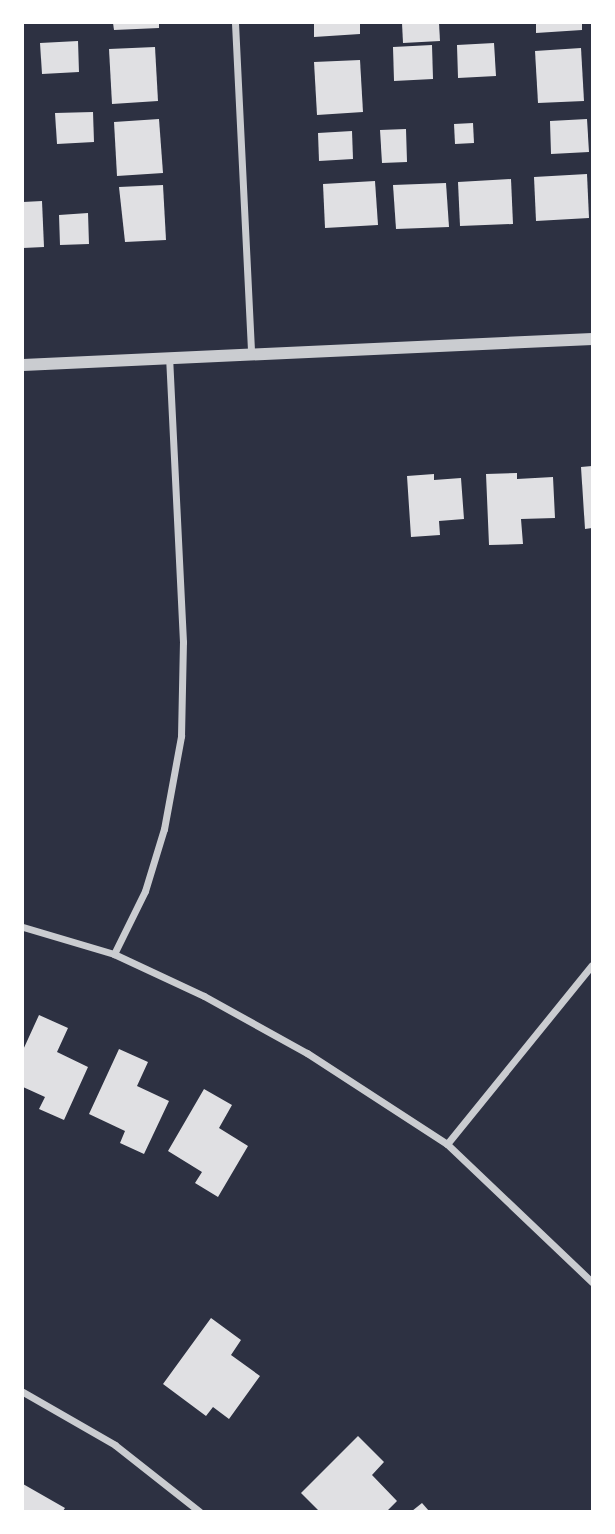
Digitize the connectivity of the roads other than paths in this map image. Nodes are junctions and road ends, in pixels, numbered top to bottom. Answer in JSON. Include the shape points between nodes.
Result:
{"nodes":[{"id":1,"x":235,"y":23,"type":"edge"},
{"id":2,"x":592,"y":339,"type":"edge"},
{"id":3,"x":251,"y":354,"type":"junction"},
{"id":4,"x":169,"y":358,"type":"junction"},
{"id":5,"x":23,"y":365,"type":"edge"},
{"id":6,"x":23,"y":926,"type":"edge"},
{"id":7,"x":114,"y":954,"type":"junction"},
{"id":8,"x":592,"y":965,"type":"edge"},
{"id":9,"x":447,"y":1144,"type":"junction"},
{"id":10,"x":592,"y":1282,"type":"edge"},
{"id":11,"x":23,"y":1392,"type":"edge"},
{"id":12,"x":199,"y":1511,"type":"edge"}],
"edges":[{"from":1,"to":3,"type":"street"},
{"from":2,"to":3,"type":"street"},
{"from":3,"to":4,"type":"street"},
{"from":4,"to":5,"type":"street"},
{"from":4,"to":7,"type":"street","via":[[183,642],[181,736],[164,829],[145,891]]},
{"from":6,"to":7,"type":"street"},
{"from":7,"to":9,"type":"street","via":[[204,996],[307,1053]]},
{"from":8,"to":9,"type":"street"},
{"from":9,"to":10,"type":"street"},
{"from":11,"to":12,"type":"street","via":[[115,1445]]}]}
